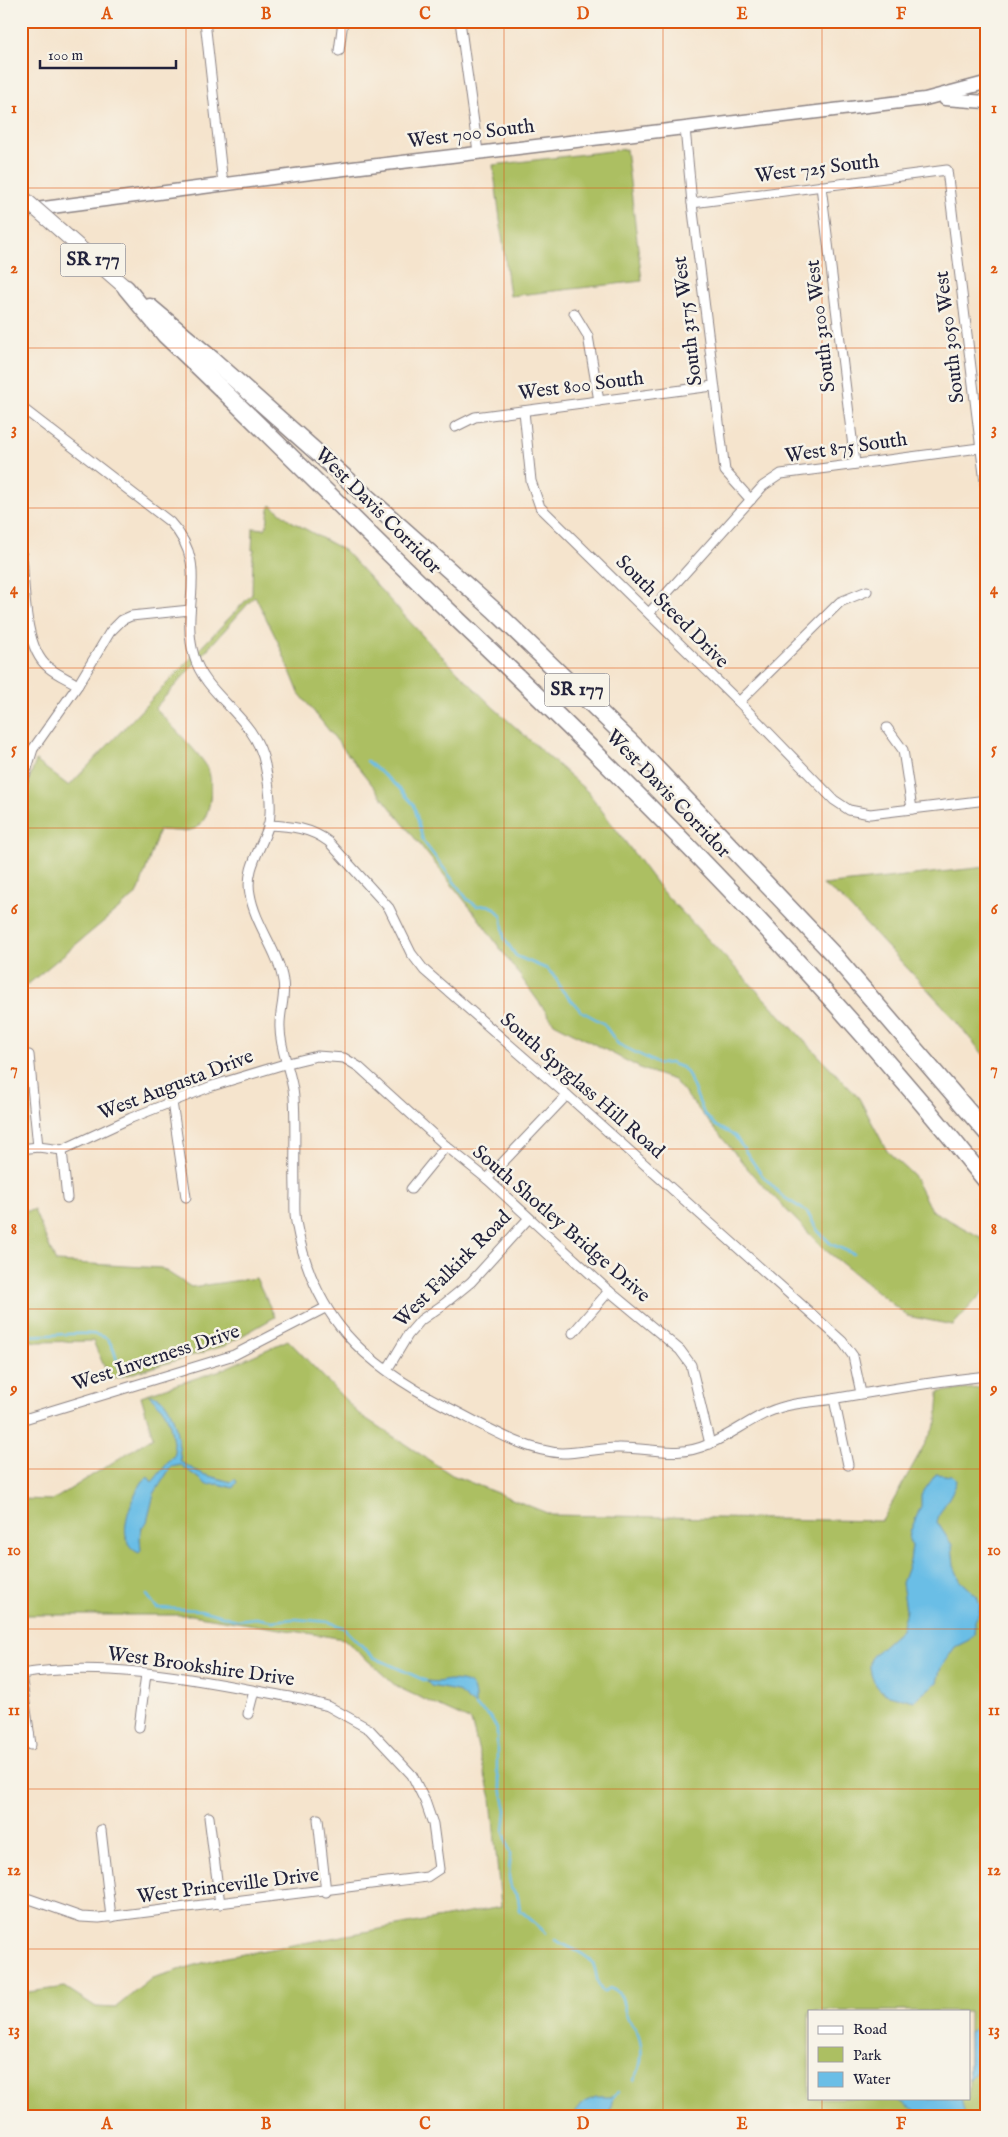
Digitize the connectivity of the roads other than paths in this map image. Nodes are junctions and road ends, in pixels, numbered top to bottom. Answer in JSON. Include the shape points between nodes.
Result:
{"nodes":[{"id":1,"x":205,"y":21,"type":"edge"},
{"id":2,"x":343,"y":21,"type":"edge"},
{"id":3,"x":460,"y":21,"type":"edge"},
{"id":4,"x":339,"y":51,"type":"dead end"},
{"id":5,"x":986,"y":82,"type":"edge"},
{"id":6,"x":925,"y":99,"type":"junction"},
{"id":7,"x":987,"y":102,"type":"edge"},
{"id":8,"x":685,"y":128,"type":"junction"},
{"id":9,"x":478,"y":152,"type":"junction"},
{"id":10,"x":947,"y":170,"type":"joint"},
{"id":11,"x":223,"y":184,"type":"junction"},
{"id":12,"x":821,"y":186,"type":"junction"},
{"id":13,"x":21,"y":196,"type":"edge"},
{"id":14,"x":692,"y":203,"type":"junction"},
{"id":15,"x":21,"y":211,"type":"edge"},
{"id":16,"x":126,"y":288,"type":"junction"},
{"id":17,"x":574,"y":313,"type":"dead end"},
{"id":18,"x":713,"y":386,"type":"junction"},
{"id":19,"x":598,"y":401,"type":"junction"},
{"id":20,"x":21,"y":407,"type":"edge"},
{"id":21,"x":524,"y":411,"type":"junction"},
{"id":22,"x":455,"y":427,"type":"dead end"},
{"id":23,"x":984,"y":448,"type":"edge"},
{"id":24,"x":855,"y":463,"type":"junction"},
{"id":25,"x":987,"y":499,"type":"edge"},
{"id":26,"x":751,"y":500,"type":"junction"},
{"id":27,"x":22,"y":555,"type":"edge"},
{"id":28,"x":867,"y":591,"type":"dead end"},
{"id":29,"x":190,"y":610,"type":"junction"},
{"id":30,"x":649,"y":613,"type":"junction"},
{"id":31,"x":78,"y":685,"type":"junction"},
{"id":32,"x":739,"y":702,"type":"junction"},
{"id":33,"x":887,"y":728,"type":"dead end"},
{"id":34,"x":21,"y":788,"type":"edge"},
{"id":35,"x":987,"y":800,"type":"edge"},
{"id":36,"x":912,"y":809,"type":"junction"},
{"id":37,"x":268,"y":825,"type":"junction"},
{"id":38,"x":29,"y":1055,"type":"dead end"},
{"id":39,"x":344,"y":1058,"type":"joint"},
{"id":40,"x":288,"y":1063,"type":"junction"},
{"id":41,"x":567,"y":1095,"type":"junction"},
{"id":42,"x":172,"y":1102,"type":"junction"},
{"id":43,"x":987,"y":1133,"type":"edge"},
{"id":44,"x":446,"y":1146,"type":"junction"},
{"id":45,"x":38,"y":1147,"type":"junction"},
{"id":46,"x":21,"y":1149,"type":"edge"},
{"id":47,"x":62,"y":1150,"type":"junction"},
{"id":48,"x":487,"y":1179,"type":"junction"},
{"id":49,"x":987,"y":1182,"type":"edge"},
{"id":50,"x":411,"y":1189,"type":"dead end"},
{"id":51,"x":186,"y":1197,"type":"dead end"},
{"id":52,"x":67,"y":1198,"type":"dead end"},
{"id":53,"x":529,"y":1218,"type":"junction"},
{"id":54,"x":609,"y":1291,"type":"junction"},
{"id":55,"x":324,"y":1308,"type":"junction"},
{"id":56,"x":573,"y":1333,"type":"dead end"},
{"id":57,"x":387,"y":1370,"type":"junction"},
{"id":58,"x":987,"y":1376,"type":"edge"},
{"id":59,"x":861,"y":1393,"type":"junction"},
{"id":60,"x":834,"y":1399,"type":"junction"},
{"id":61,"x":21,"y":1420,"type":"edge"},
{"id":62,"x":710,"y":1444,"type":"junction"},
{"id":63,"x":848,"y":1465,"type":"dead end"},
{"id":64,"x":21,"y":1674,"type":"edge"},
{"id":65,"x":146,"y":1674,"type":"junction"},
{"id":66,"x":254,"y":1691,"type":"junction"},
{"id":67,"x":248,"y":1714,"type":"dead end"},
{"id":68,"x":139,"y":1727,"type":"dead end"},
{"id":69,"x":31,"y":1746,"type":"dead end"},
{"id":70,"x":209,"y":1817,"type":"dead end"},
{"id":71,"x":318,"y":1819,"type":"dead end"},
{"id":72,"x":101,"y":1830,"type":"dead end"},
{"id":73,"x":439,"y":1869,"type":"joint"},
{"id":74,"x":326,"y":1892,"type":"junction"},
{"id":75,"x":21,"y":1896,"type":"edge"},
{"id":76,"x":220,"y":1904,"type":"junction"},
{"id":77,"x":111,"y":1917,"type":"junction"}],
"edges":[{"from":1,"to":11,"type":"street"},
{"from":2,"to":4,"type":"street"},
{"from":3,"to":9,"type":"street"},
{"from":5,"to":6,"type":"street","name":"West 700 South"},
{"from":5,"to":7,"type":"street","via":[[984,96]]},
{"from":6,"to":7,"type":"street","name":"West 700 South"},
{"from":6,"to":8,"type":"street","name":"West 700 South"},
{"from":8,"to":9,"type":"street","name":"West 700 South"},
{"from":8,"to":14,"type":"street","name":"South 3175 West"},
{"from":9,"to":11,"type":"street","name":"West 700 South"},
{"from":10,"to":12,"type":"street","name":"West 725 South"},
{"from":10,"to":23,"type":"street","name":"South 3050 West"},
{"from":11,"to":15,"type":"street","name":"West 700 South"},
{"from":12,"to":14,"type":"street","name":"West 725 South"},
{"from":12,"to":24,"type":"street","name":"South 3100 West"},
{"from":13,"to":16,"type":"main road","name":"West Davis Corridor","number":"SR 177","bridge":true},
{"from":14,"to":18,"type":"street","name":"South 3175 West"},
{"from":16,"to":43,"type":"highway","name":"West Davis Corridor","number":"SR 177","via":[[172,323],[494,610],[618,730],[820,940]]},
{"from":16,"to":49,"type":"highway","name":"West Davis Corridor","number":"SR 177","via":[[165,335],[634,789],[777,938]]},
{"from":17,"to":19,"type":"street","via":[[588,336]]},
{"from":18,"to":19,"type":"street","name":"West 800 South"},
{"from":18,"to":26,"type":"street","name":"South 3175 West","via":[[725,471]]},
{"from":19,"to":21,"type":"street","name":"West 800 South"},
{"from":20,"to":29,"type":"street","via":[[180,533],[187,544],[193,567]]},
{"from":21,"to":22,"type":"street","name":"West 800 South","via":[[475,417]]},
{"from":21,"to":30,"type":"street","name":"South Steed Drive","via":[[531,481],[540,507]]},
{"from":23,"to":24,"type":"street","name":"West 875 South"},
{"from":23,"to":25,"type":"street","name":"South 3050 West"},
{"from":24,"to":26,"type":"street","name":"West 875 South","via":[[781,474],[763,486]]},
{"from":26,"to":30,"type":"street","name":"West 875 South"},
{"from":27,"to":31,"type":"street","via":[[30,637],[47,666]]},
{"from":28,"to":32,"type":"street","via":[[840,602]]},
{"from":29,"to":31,"type":"street","via":[[131,616],[122,620],[110,632]]},
{"from":29,"to":37,"type":"street","via":[[190,642],[202,676],[250,729],[264,758],[270,794]]},
{"from":30,"to":32,"type":"street","name":"South Steed Drive"},
{"from":31,"to":34,"type":"street","via":[[33,749]]},
{"from":32,"to":36,"type":"street","name":"South Steed Drive","via":[[834,800],[849,810],[870,814]]},
{"from":33,"to":36,"type":"street","via":[[903,750]]},
{"from":35,"to":36,"type":"street"},
{"from":37,"to":40,"type":"street","via":[[253,860],[249,891],[284,983],[279,1030]]},
{"from":37,"to":41,"type":"street","name":"South Spyglass Hill Road","via":[[302,829],[329,842],[389,908],[411,953],[424,970]]},
{"from":38,"to":45,"type":"street"},
{"from":39,"to":40,"type":"street","name":"West Augusta Drive","via":[[317,1056]]},
{"from":39,"to":44,"type":"street","name":"South Shotley Bridge Drive","via":[[359,1067]]},
{"from":40,"to":42,"type":"street","name":"West Augusta Drive"},
{"from":40,"to":55,"type":"street","via":[[294,1096],[295,1220]]},
{"from":41,"to":48,"type":"street"},
{"from":41,"to":59,"type":"street","name":"South Spyglass Hill Road","via":[[842,1341],[853,1356]]},
{"from":42,"to":47,"type":"street","name":"West Augusta Drive"},
{"from":42,"to":51,"type":"street"},
{"from":44,"to":48,"type":"street","name":"South Shotley Bridge Drive"},
{"from":44,"to":50,"type":"street"},
{"from":45,"to":46,"type":"street"},
{"from":45,"to":47,"type":"street"},
{"from":47,"to":52,"type":"street"},
{"from":48,"to":53,"type":"street","name":"South Shotley Bridge Drive"},
{"from":53,"to":54,"type":"street","name":"South Shotley Bridge Drive"},
{"from":53,"to":57,"type":"street","name":"West Falkirk Road","via":[[471,1282],[421,1320]]},
{"from":54,"to":56,"type":"street"},
{"from":54,"to":62,"type":"street","name":"South Shotley Bridge Drive","via":[[680,1350],[691,1365]]},
{"from":55,"to":57,"type":"street","via":[[358,1349]]},
{"from":55,"to":61,"type":"street","name":"West Inverness Drive","via":[[234,1355]]},
{"from":57,"to":62,"type":"street","via":[[407,1386],[534,1448],[561,1453],[618,1448],[670,1453]]},
{"from":58,"to":59,"type":"street"},
{"from":59,"to":60,"type":"street"},
{"from":60,"to":62,"type":"street","via":[[784,1406],[751,1419]]},
{"from":60,"to":63,"type":"street"},
{"from":64,"to":65,"type":"street","name":"West Brookshire Drive","via":[[84,1669]]},
{"from":64,"to":69,"type":"street"},
{"from":65,"to":66,"type":"street","name":"West Brookshire Drive"},
{"from":65,"to":68,"type":"street"},
{"from":66,"to":67,"type":"street"},
{"from":66,"to":73,"type":"street","name":"West Brookshire Drive","via":[[328,1706],[368,1729],[412,1775],[425,1800],[433,1824]]},
{"from":70,"to":76,"type":"street"},
{"from":71,"to":74,"type":"street"},
{"from":72,"to":77,"type":"street"},
{"from":73,"to":74,"type":"street","name":"West Princeville Drive","via":[[427,1877]]},
{"from":74,"to":76,"type":"street","name":"West Princeville Drive"},
{"from":75,"to":77,"type":"street","name":"West Princeville Drive","via":[[81,1917]]},
{"from":76,"to":77,"type":"street","name":"West Princeville Drive"}]}
